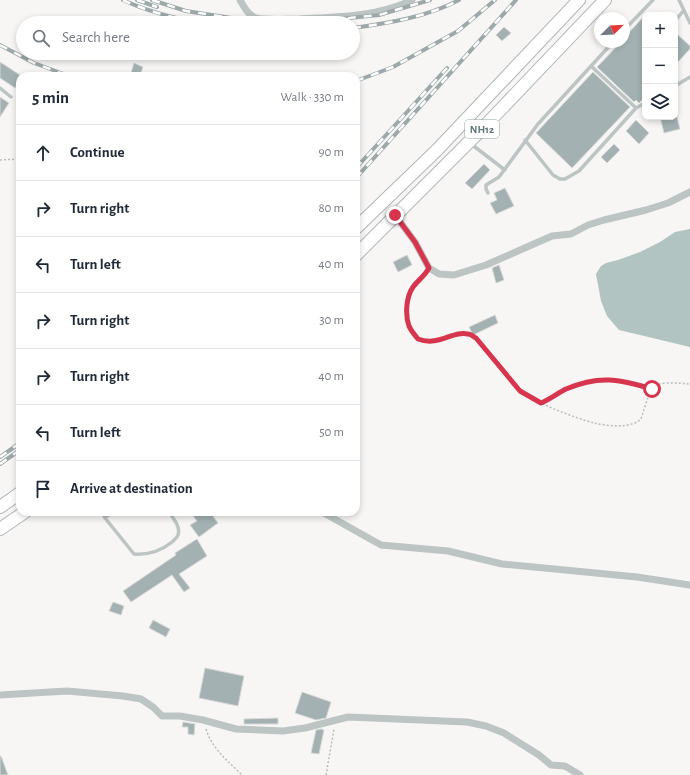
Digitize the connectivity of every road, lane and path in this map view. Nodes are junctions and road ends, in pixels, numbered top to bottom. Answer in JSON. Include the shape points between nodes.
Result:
{"nodes":[{"id":1,"x":240,"y":0,"type":"edge"},
{"id":2,"x":412,"y":0,"type":"edge"},
{"id":3,"x":579,"y":0,"type":"edge"},
{"id":4,"x":605,"y":0,"type":"edge"},
{"id":5,"x":652,"y":0,"type":"edge"},
{"id":6,"x":679,"y":0,"type":"edge"},
{"id":7,"x":684,"y":10,"type":"junction"},
{"id":8,"x":253,"y":16,"type":"edge"},
{"id":9,"x":343,"y":16,"type":"edge"},
{"id":10,"x":678,"y":17,"type":"edge"},
{"id":11,"x":690,"y":23,"type":"edge"},
{"id":12,"x":630,"y":24,"type":"edge"},
{"id":13,"x":608,"y":48,"type":"edge"},
{"id":14,"x":591,"y":66,"type":"junction"},
{"id":15,"x":690,"y":77,"type":"edge"},
{"id":16,"x":616,"y":82,"type":"dead end"},
{"id":17,"x":678,"y":84,"type":"edge"},
{"id":18,"x":614,"y":86,"type":"junction"},
{"id":19,"x":0,"y":88,"type":"edge"},
{"id":20,"x":11,"y":97,"type":"dead end"},
{"id":21,"x":642,"y":105,"type":"edge"},
{"id":22,"x":636,"y":108,"type":"junction"},
{"id":23,"x":525,"y":140,"type":"junction"},
{"id":24,"x":468,"y":142,"type":"junction"},
{"id":25,"x":16,"y":159,"type":"edge"},
{"id":26,"x":0,"y":160,"type":"edge"},
{"id":27,"x":505,"y":170,"type":"junction"},
{"id":28,"x":690,"y":192,"type":"edge"},
{"id":29,"x":488,"y":193,"type":"dead end"},
{"id":30,"x":395,"y":215,"type":"junction"},
{"id":31,"x":360,"y":224,"type":"edge"},
{"id":32,"x":360,"y":251,"type":"edge"},
{"id":33,"x":429,"y":268,"type":"junction"},
{"id":34,"x":690,"y":384,"type":"edge"},
{"id":35,"x":652,"y":389,"type":"junction"},
{"id":36,"x":541,"y":403,"type":"junction"},
{"id":37,"x":16,"y":496,"type":"edge"},
{"id":38,"x":0,"y":507,"type":"edge"},
{"id":39,"x":19,"y":516,"type":"edge"},
{"id":40,"x":107,"y":516,"type":"edge"},
{"id":41,"x":172,"y":516,"type":"edge"},
{"id":42,"x":329,"y":516,"type":"edge"},
{"id":43,"x":105,"y":518,"type":"joint"},
{"id":44,"x":0,"y":529,"type":"edge"},
{"id":45,"x":690,"y":585,"type":"edge"},
{"id":46,"x":0,"y":695,"type":"edge"},
{"id":47,"x":203,"y":720,"type":"junction"},
{"id":48,"x":336,"y":721,"type":"junction"},
{"id":49,"x":242,"y":775,"type":"edge"},
{"id":50,"x":326,"y":775,"type":"edge"},
{"id":51,"x":580,"y":775,"type":"edge"}],
"edges":[{"from":1,"to":8,"type":"street","via":[[248,13]]},
{"from":2,"to":9,"type":"street","via":[[400,6],[370,13]]},
{"from":3,"to":31,"type":"highway","number":"NH12","via":[[437,150]]},
{"from":4,"to":24,"type":"highway","number":"NH12"},
{"from":5,"to":12,"type":"lane"},
{"from":6,"to":7,"type":"lane"},
{"from":7,"to":10,"type":"lane"},
{"from":7,"to":11,"type":"lane"},
{"from":13,"to":14,"type":"lane"},
{"from":14,"to":18,"type":"lane"},
{"from":14,"to":23,"type":"lane"},
{"from":15,"to":17,"type":"lane"},
{"from":16,"to":18,"type":"lane"},
{"from":18,"to":22,"type":"lane"},
{"from":19,"to":20,"type":"lane"},
{"from":21,"to":22,"type":"lane"},
{"from":22,"to":23,"type":"lane","via":[[579,171],[565,179],[553,175]]},
{"from":23,"to":27,"type":"lane"},
{"from":24,"to":27,"type":"lane"},
{"from":24,"to":30,"type":"highway","number":"NH12"},
{"from":25,"to":26,"type":"path"},
{"from":27,"to":29,"type":"lane","via":[[486,185]]},
{"from":28,"to":33,"type":"street","via":[[668,203],[604,220],[571,234],[552,236],[466,272],[442,275]]},
{"from":30,"to":32,"type":"highway","number":"NH12"},
{"from":30,"to":33,"type":"street","via":[[415,242]]},
{"from":33,"to":36,"type":"path","via":[[409,294],[407,317],[412,332],[418,339],[427,342],[469,334],[476,338],[520,391]]},
{"from":34,"to":35,"type":"path","via":[[656,384]]},
{"from":35,"to":36,"type":"path","via":[[626,381],[602,379],[564,390]]},
{"from":35,"to":36,"type":"path","via":[[641,419],[631,424],[594,423]]},
{"from":37,"to":38,"type":"highway"},
{"from":39,"to":44,"type":"highway"},
{"from":40,"to":43,"type":"lane"},
{"from":41,"to":43,"type":"lane","via":[[177,524],[177,537],[157,552],[142,555],[134,554]]},
{"from":42,"to":45,"type":"street","via":[[381,545],[448,551],[502,564],[637,577]]},
{"from":46,"to":47,"type":"street","via":[[67,691],[123,696],[141,699],[162,716]]},
{"from":47,"to":48,"type":"street","via":[[236,729],[283,731]]},
{"from":47,"to":49,"type":"path","via":[[209,739]]},
{"from":48,"to":50,"type":"path"},
{"from":48,"to":51,"type":"street","via":[[348,717],[467,722],[486,726],[519,742],[550,765],[565,766]]}]}
